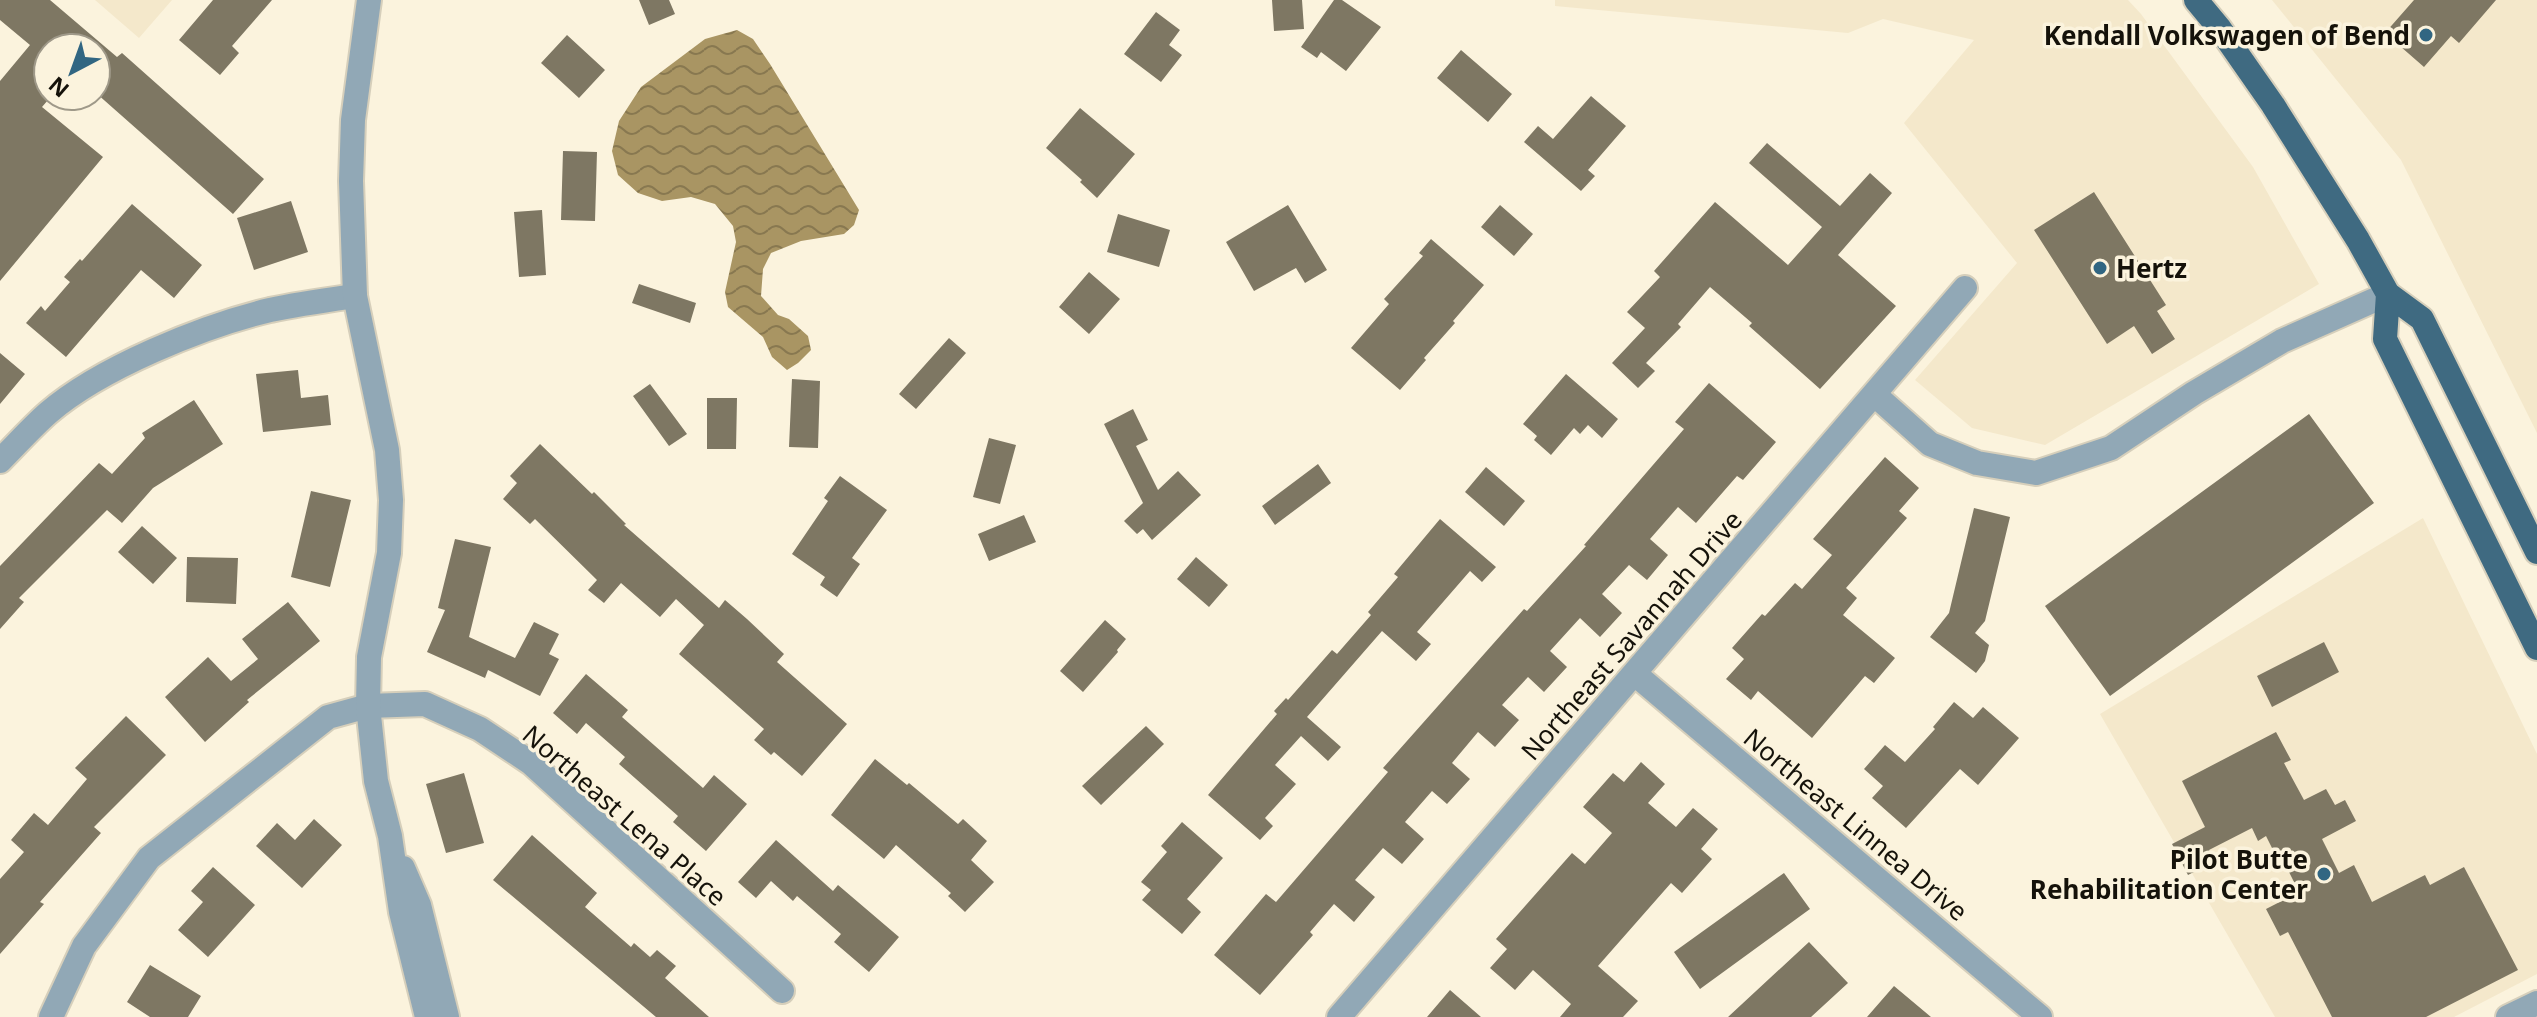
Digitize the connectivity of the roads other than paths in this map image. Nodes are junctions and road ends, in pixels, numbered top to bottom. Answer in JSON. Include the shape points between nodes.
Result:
{"nodes":[{"id":1,"x":369,"y":0,"type":"edge"},
{"id":2,"x":2196,"y":0,"type":"edge"},
{"id":3,"x":1965,"y":288,"type":"dead end"},
{"id":4,"x":2388,"y":294,"type":"junction"},
{"id":5,"x":355,"y":296,"type":"junction"},
{"id":6,"x":1875,"y":395,"type":"junction"},
{"id":7,"x":0,"y":461,"type":"edge"},
{"id":8,"x":2537,"y":552,"type":"edge"},
{"id":9,"x":2537,"y":648,"type":"edge"},
{"id":10,"x":1635,"y":674,"type":"junction"},
{"id":11,"x":368,"y":706,"type":"junction"},
{"id":12,"x":390,"y":836,"type":"junction"},
{"id":13,"x":782,"y":991,"type":"dead end"},
{"id":14,"x":2537,"y":1003,"type":"edge"},
{"id":15,"x":51,"y":1017,"type":"edge"},
{"id":16,"x":427,"y":1017,"type":"edge"},
{"id":17,"x":447,"y":1017,"type":"edge"},
{"id":18,"x":1339,"y":1017,"type":"edge"},
{"id":19,"x":2040,"y":1017,"type":"edge"},
{"id":20,"x":2508,"y":1017,"type":"edge"}],
"edges":[{"from":1,"to":5,"type":"street","via":[[353,120]]},
{"from":2,"to":4,"type":"main road","via":[[2273,105]]},
{"from":3,"to":6,"type":"street","name":"Northeast Savannah Drive"},
{"from":4,"to":6,"type":"street","via":[[2282,341],[2111,448],[2036,473],[1977,463],[1930,444]]},
{"from":4,"to":8,"type":"main road","via":[[2422,319]]},
{"from":4,"to":9,"type":"main road","via":[[2385,339]]},
{"from":5,"to":7,"type":"street","via":[[270,310],[175,341],[71,396]]},
{"from":5,"to":11,"type":"street","via":[[387,450],[391,500],[389,553],[369,657]]},
{"from":6,"to":10,"type":"street","name":"Northeast Savannah Drive"},
{"from":10,"to":18,"type":"street","name":"Northeast Savannah Drive"},
{"from":10,"to":19,"type":"street","name":"Northeast Linnea Drive"},
{"from":11,"to":12,"type":"street","via":[[376,781]]},
{"from":11,"to":13,"type":"street","name":"Northeast Lena Place","via":[[425,704],[480,729],[531,763]]},
{"from":11,"to":15,"type":"street","name":"Northeast Lena Place","via":[[328,717],[149,858],[84,946]]},
{"from":12,"to":16,"type":"street","via":[[401,912]]},
{"from":12,"to":17,"type":"street","via":[[419,905]]},
{"from":14,"to":20,"type":"street"}]}
